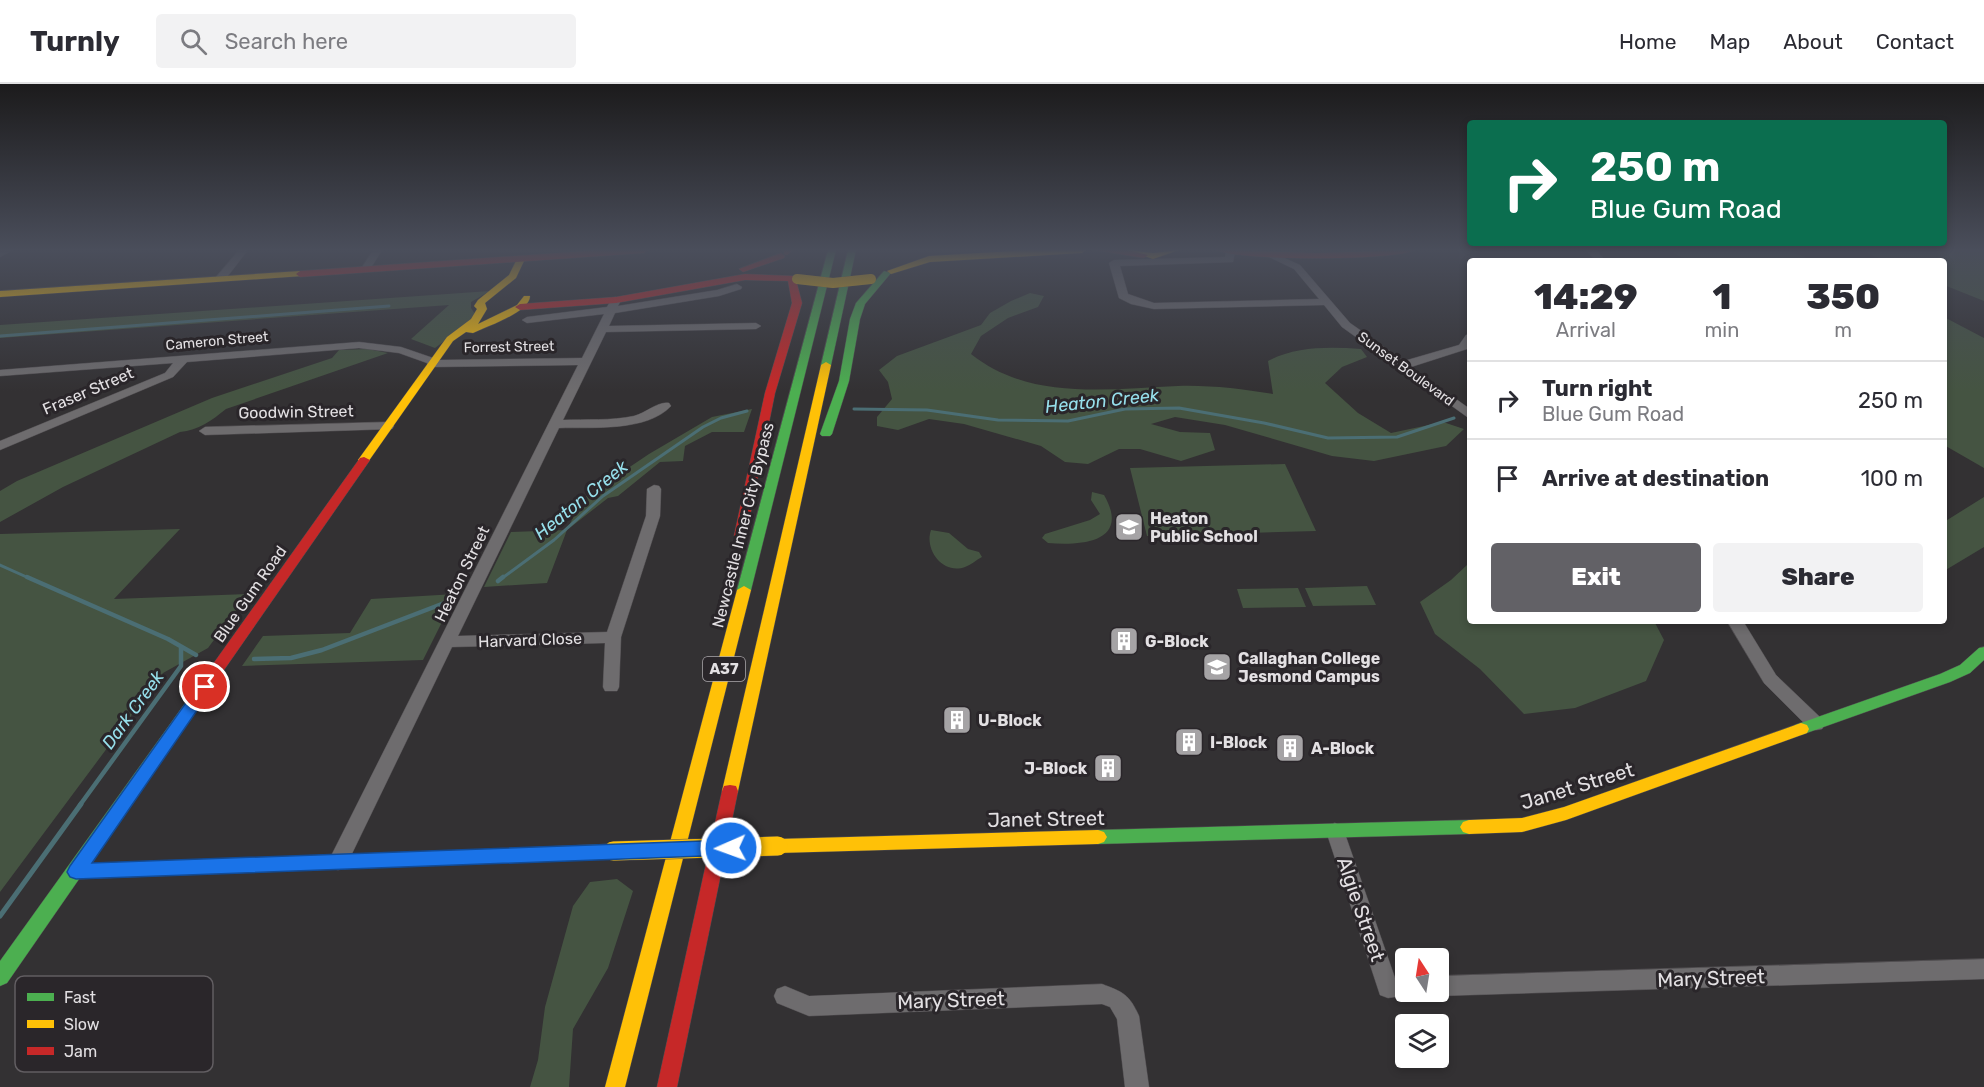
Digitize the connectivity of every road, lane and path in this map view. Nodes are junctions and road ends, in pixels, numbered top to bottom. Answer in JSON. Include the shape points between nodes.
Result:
{"nodes":[{"id":1,"x":488,"y":297,"type":"edge"},
{"id":2,"x":514,"y":297,"type":"edge"},
{"id":3,"x":519,"y":297,"type":"edge"},
{"id":4,"x":599,"y":297,"type":"edge"},
{"id":5,"x":649,"y":297,"type":"edge"},
{"id":6,"x":680,"y":297,"type":"edge"},
{"id":7,"x":796,"y":297,"type":"edge"},
{"id":8,"x":820,"y":297,"type":"edge"},
{"id":9,"x":841,"y":297,"type":"edge"},
{"id":10,"x":867,"y":297,"type":"edge"},
{"id":11,"x":1125,"y":297,"type":"edge"},
{"id":12,"x":1322,"y":297,"type":"edge"},
{"id":13,"x":520,"y":302,"type":"junction"},
{"id":14,"x":1326,"y":302,"type":"junction"},
{"id":15,"x":614,"y":305,"type":"junction"},
{"id":16,"x":482,"y":309,"type":"junction"},
{"id":17,"x":527,"y":320,"type":"dead end"},
{"id":18,"x":756,"y":326,"type":"dead end"},
{"id":19,"x":603,"y":329,"type":"junction"},
{"id":20,"x":1467,"y":342,"type":"edge"},
{"id":21,"x":444,"y":347,"type":"junction"},
{"id":22,"x":183,"y":359,"type":"junction"},
{"id":23,"x":587,"y":361,"type":"junction"},
{"id":24,"x":433,"y":362,"type":"junction"},
{"id":25,"x":1404,"y":365,"type":"junction"},
{"id":26,"x":0,"y":373,"type":"edge"},
{"id":27,"x":665,"y":406,"type":"dead end"},
{"id":28,"x":1467,"y":414,"type":"edge"},
{"id":29,"x":556,"y":424,"type":"junction"},
{"id":30,"x":388,"y":426,"type":"junction"},
{"id":31,"x":205,"y":431,"type":"dead end"},
{"id":32,"x":0,"y":446,"type":"edge"},
{"id":33,"x":654,"y":489,"type":"dead end"},
{"id":34,"x":738,"y":547,"type":"dead end"},
{"id":35,"x":779,"y":572,"type":"junction"},
{"id":36,"x":726,"y":599,"type":"dead end"},
{"id":37,"x":1737,"y":624,"type":"edge"},
{"id":38,"x":613,"y":637,"type":"junction"},
{"id":39,"x":448,"y":642,"type":"junction"},
{"id":40,"x":728,"y":651,"type":"junction"},
{"id":41,"x":1980,"y":661,"type":"edge"},
{"id":42,"x":611,"y":687,"type":"dead end"},
{"id":43,"x":1816,"y":724,"type":"junction"},
{"id":44,"x":1335,"y":831,"type":"junction"},
{"id":45,"x":338,"y":862,"type":"junction"},
{"id":46,"x":76,"y":872,"type":"junction"},
{"id":47,"x":1984,"y":969,"type":"edge"},
{"id":48,"x":0,"y":977,"type":"edge"},
{"id":49,"x":1395,"y":982,"type":"edge"},
{"id":50,"x":1449,"y":986,"type":"edge"},
{"id":51,"x":785,"y":996,"type":"dead end"},
{"id":52,"x":615,"y":1087,"type":"edge"},
{"id":53,"x":667,"y":1087,"type":"edge"},
{"id":54,"x":1137,"y":1087,"type":"edge"}],
"edges":[{"from":1,"to":16,"type":"main road","name":"Blue Gum Road","via":[[481,302]]},
{"from":2,"to":13,"type":"main road"},
{"from":3,"to":13,"type":"main road"},
{"from":4,"to":13,"type":"main road"},
{"from":5,"to":15,"type":"main road"},
{"from":6,"to":15,"type":"street"},
{"from":7,"to":34,"type":"main road","via":[[767,404]]},
{"from":8,"to":40,"type":"main road","name":"Newcastle Inner City Bypass","number":"A37"},
{"from":9,"to":35,"type":"main road","number":"A37"},
{"from":10,"to":35,"type":"main road","via":[[855,319],[844,381],[800,529]]},
{"from":11,"to":14,"type":"street","via":[[1154,306]]},
{"from":12,"to":14,"type":"street","name":"Sunset Boulevard"},
{"from":13,"to":15,"type":"main road"},
{"from":13,"to":16,"type":"main road","via":[[494,312]]},
{"from":13,"to":21,"type":"main road","name":"Blue Gum Road"},
{"from":14,"to":25,"type":"street","name":"Sunset Boulevard","via":[[1347,325]]},
{"from":15,"to":17,"type":"street"},
{"from":15,"to":19,"type":"street","name":"Heaton Street"},
{"from":16,"to":21,"type":"main road","name":"Blue Gum Road","via":[[475,321]]},
{"from":18,"to":19,"type":"street"},
{"from":19,"to":23,"type":"street","name":"Heaton Street"},
{"from":20,"to":25,"type":"street","via":[[1464,346]]},
{"from":21,"to":24,"type":"main road","name":"Blue Gum Road"},
{"from":22,"to":24,"type":"street","name":"Cameron Street","via":[[359,345],[401,350]]},
{"from":22,"to":26,"type":"street","name":"Cameron Street"},
{"from":22,"to":32,"type":"street","name":"Fraser Street","via":[[169,375]]},
{"from":23,"to":24,"type":"street","name":"Forrest Street"},
{"from":23,"to":29,"type":"street","name":"Heaton Street"},
{"from":24,"to":30,"type":"main road","name":"Blue Gum Road"},
{"from":25,"to":28,"type":"street","name":"Sunset Boulevard"},
{"from":27,"to":29,"type":"street","via":[[634,420]]},
{"from":29,"to":39,"type":"street","name":"Heaton Street"},
{"from":30,"to":31,"type":"street","name":"Goodwin Street"},
{"from":30,"to":46,"type":"main road","name":"Blue Gum Road"},
{"from":33,"to":38,"type":"street","via":[[653,516]]},
{"from":35,"to":53,"type":"main road","number":"A37"},
{"from":36,"to":40,"type":"main road"},
{"from":37,"to":43,"type":"street","via":[[1770,679]]},
{"from":38,"to":39,"type":"street","name":"Harvard Close"},
{"from":38,"to":42,"type":"street"},
{"from":39,"to":45,"type":"street","name":"Heaton Street"},
{"from":40,"to":52,"type":"main road","name":"Newcastle Inner City Bypass","number":"A37"},
{"from":41,"to":43,"type":"main road","name":"Janet Street","via":[[1952,675]]},
{"from":43,"to":44,"type":"main road","name":"Janet Street","via":[[1548,819],[1507,826]]},
{"from":44,"to":45,"type":"main road","name":"Janet Street","bridge":true},
{"from":44,"to":49,"type":"street","name":"Algie Street"},
{"from":45,"to":46,"type":"main road","name":"Janet Street"},
{"from":46,"to":48,"type":"main road","name":"Blue Gum Road"},
{"from":47,"to":50,"type":"street","name":"Mary Street"},
{"from":51,"to":54,"type":"street","name":"Mary Street","via":[[809,1006],[1102,994],[1118,1000],[1128,1016]]}]}
